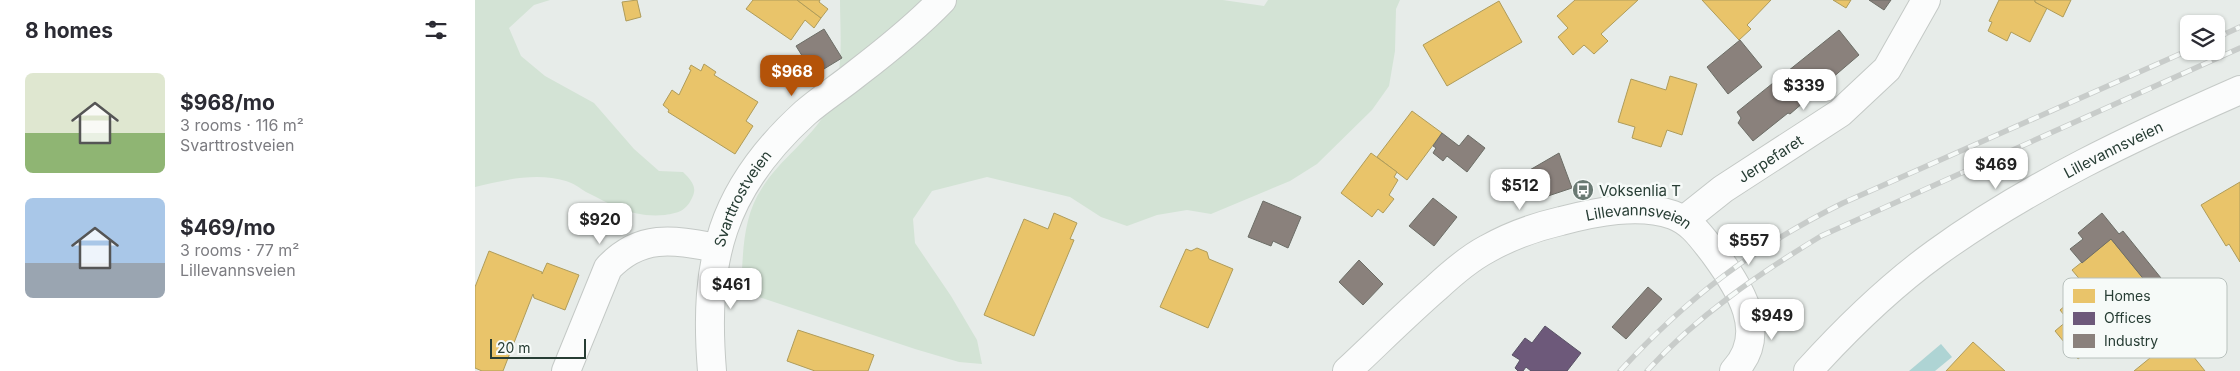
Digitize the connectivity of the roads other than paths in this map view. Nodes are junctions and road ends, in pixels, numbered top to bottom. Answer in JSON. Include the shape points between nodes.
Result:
{"nodes":[{"id":1,"x":942,"y":0,"type":"edge"},
{"id":2,"x":1927,"y":0,"type":"edge"},
{"id":3,"x":2240,"y":90,"type":"edge"},
{"id":4,"x":1684,"y":220,"type":"junction"},
{"id":5,"x":717,"y":248,"type":"junction"},
{"id":6,"x":566,"y":371,"type":"edge"},
{"id":7,"x":713,"y":371,"type":"edge"},
{"id":8,"x":1347,"y":371,"type":"edge"},
{"id":9,"x":1734,"y":371,"type":"edge"},
{"id":10,"x":1808,"y":371,"type":"edge"}],
"edges":[{"from":1,"to":5,"type":"street","name":"Svarttrostveien","via":[[876,59],[806,112],[779,139],[754,169],[726,222]]},
{"from":2,"to":4,"type":"street","name":"Jerpefaret","via":[[1887,69],[1840,113],[1723,189]]},
{"from":3,"to":10,"type":"street","name":"Lillevannsveien","via":[[2159,126],[2050,181],[1982,223],[1936,253],[1878,300]]},
{"from":4,"to":8,"type":"street","name":"Lillevannsveien","via":[[1660,212],[1621,211],[1561,221],[1507,239],[1452,273]]},
{"from":4,"to":9,"type":"street","name":"Lillevannsveien","via":[[1696,230],[1734,282],[1749,312],[1749,345]]},
{"from":5,"to":6,"type":"street","name":"Svarttrostveien","via":[[677,240],[637,246],[621,255],[608,268]]},
{"from":5,"to":7,"type":"street","via":[[709,302]]}]}
